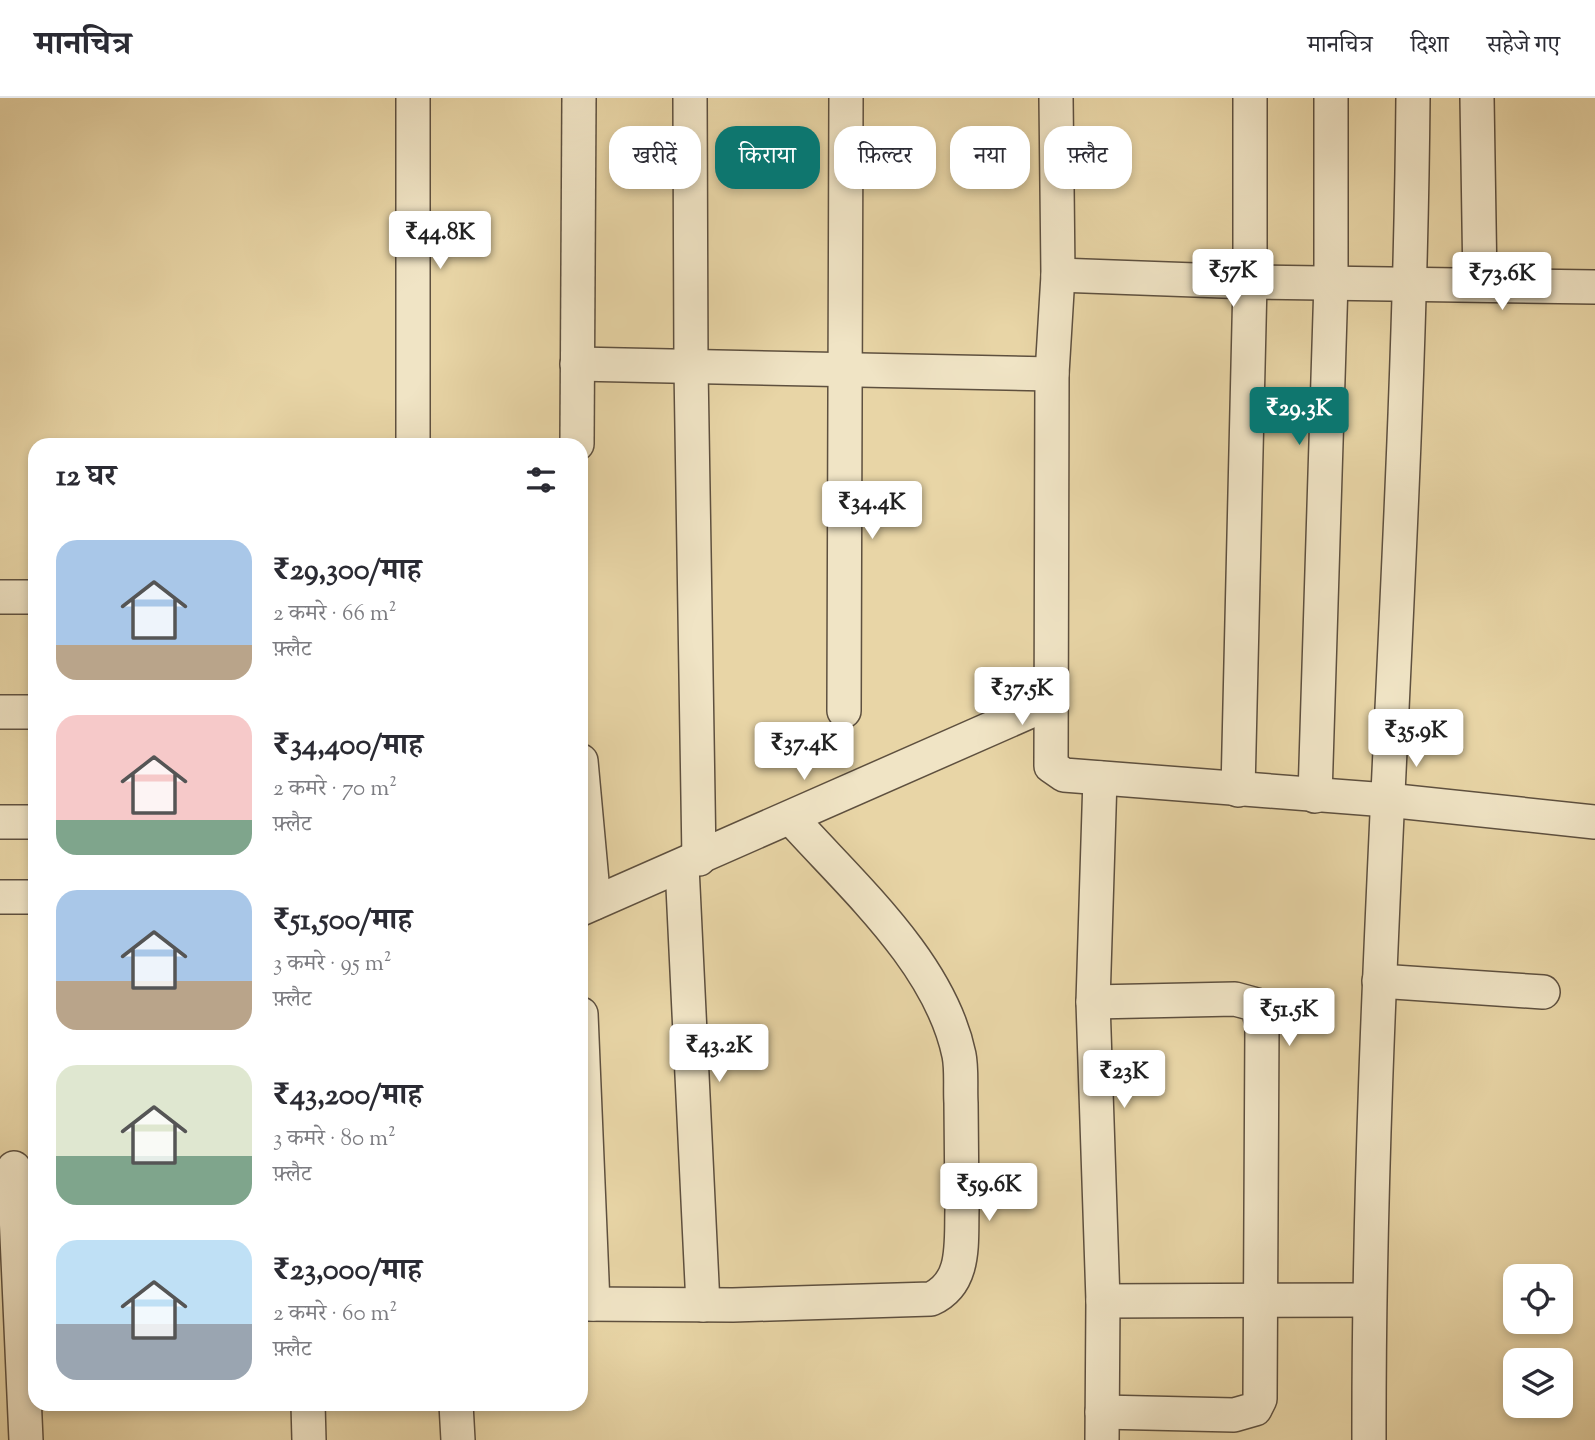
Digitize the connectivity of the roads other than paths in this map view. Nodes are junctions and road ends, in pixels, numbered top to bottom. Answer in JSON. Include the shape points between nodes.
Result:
{"nodes":[{"id":1,"x":413,"y":98,"type":"edge"},
{"id":2,"x":579,"y":98,"type":"edge"},
{"id":3,"x":690,"y":98,"type":"edge"},
{"id":4,"x":846,"y":98,"type":"edge"},
{"id":5,"x":1056,"y":98,"type":"edge"},
{"id":6,"x":1250,"y":98,"type":"edge"},
{"id":7,"x":1331,"y":98,"type":"edge"},
{"id":8,"x":1413,"y":98,"type":"edge"},
{"id":9,"x":1476,"y":98,"type":"edge"},
{"id":10,"x":1058,"y":275,"type":"junction"},
{"id":11,"x":1250,"y":282,"type":"junction"},
{"id":12,"x":1331,"y":282,"type":"junction"},
{"id":13,"x":1410,"y":282,"type":"junction"},
{"id":14,"x":1480,"y":284,"type":"junction"},
{"id":15,"x":1595,"y":288,"type":"edge"},
{"id":16,"x":577,"y":364,"type":"junction"},
{"id":17,"x":691,"y":366,"type":"junction"},
{"id":18,"x":847,"y":370,"type":"junction"},
{"id":19,"x":1052,"y":373,"type":"junction"},
{"id":20,"x":413,"y":438,"type":"edge"},
{"id":21,"x":577,"y":438,"type":"edge"},
{"id":22,"x":0,"y":597,"type":"edge"},
{"id":23,"x":28,"y":597,"type":"edge"},
{"id":24,"x":1049,"y":703,"type":"junction"},
{"id":25,"x":844,"y":711,"type":"dead end"},
{"id":26,"x":0,"y":712,"type":"edge"},
{"id":27,"x":28,"y":712,"type":"edge"},
{"id":28,"x":1100,"y":778,"type":"junction"},
{"id":29,"x":1238,"y":790,"type":"junction"},
{"id":30,"x":1315,"y":796,"type":"junction"},
{"id":31,"x":1387,"y":800,"type":"junction"},
{"id":32,"x":791,"y":818,"type":"junction"},
{"id":33,"x":0,"y":822,"type":"edge"},
{"id":34,"x":28,"y":822,"type":"edge"},
{"id":35,"x":1595,"y":822,"type":"edge"},
{"id":36,"x":690,"y":863,"type":"junction"},
{"id":37,"x":0,"y":897,"type":"edge"},
{"id":38,"x":28,"y":897,"type":"edge"},
{"id":39,"x":588,"y":906,"type":"edge"},
{"id":40,"x":1380,"y":981,"type":"junction"},
{"id":41,"x":1543,"y":992,"type":"dead end"},
{"id":42,"x":1093,"y":1002,"type":"junction"},
{"id":43,"x":17,"y":1167,"type":"edge"},
{"id":44,"x":1369,"y":1300,"type":"junction"},
{"id":45,"x":1104,"y":1301,"type":"junction"},
{"id":46,"x":1262,"y":1301,"type":"junction"},
{"id":47,"x":10,"y":1303,"type":"edge"},
{"id":48,"x":588,"y":1304,"type":"edge"},
{"id":49,"x":703,"y":1305,"type":"junction"},
{"id":50,"x":12,"y":1407,"type":"edge"},
{"id":51,"x":308,"y":1411,"type":"edge"},
{"id":52,"x":456,"y":1411,"type":"edge"},
{"id":53,"x":1102,"y":1426,"type":"edge"},
{"id":54,"x":26,"y":1440,"type":"edge"},
{"id":55,"x":309,"y":1440,"type":"edge"},
{"id":56,"x":457,"y":1440,"type":"edge"},
{"id":57,"x":1369,"y":1440,"type":"edge"}],
"edges":[{"from":1,"to":20,"type":"street"},
{"from":2,"to":16,"type":"street"},
{"from":3,"to":17,"type":"street"},
{"from":4,"to":18,"type":"street"},
{"from":5,"to":10,"type":"street"},
{"from":6,"to":11,"type":"street"},
{"from":7,"to":12,"type":"street"},
{"from":8,"to":13,"type":"street"},
{"from":9,"to":14,"type":"street"},
{"from":10,"to":11,"type":"street"},
{"from":10,"to":19,"type":"street"},
{"from":11,"to":12,"type":"street"},
{"from":11,"to":29,"type":"street"},
{"from":12,"to":13,"type":"street"},
{"from":12,"to":30,"type":"street"},
{"from":13,"to":14,"type":"street"},
{"from":13,"to":31,"type":"street"},
{"from":14,"to":15,"type":"street"},
{"from":16,"to":17,"type":"street"},
{"from":16,"to":21,"type":"street"},
{"from":17,"to":18,"type":"street"},
{"from":17,"to":36,"type":"street"},
{"from":18,"to":19,"type":"street"},
{"from":18,"to":25,"type":"street"},
{"from":19,"to":24,"type":"street"},
{"from":22,"to":23,"type":"street"},
{"from":24,"to":28,"type":"street","via":[[1051,766],[1064,775]]},
{"from":24,"to":32,"type":"street"},
{"from":26,"to":27,"type":"street"},
{"from":28,"to":29,"type":"street"},
{"from":28,"to":42,"type":"street"},
{"from":29,"to":30,"type":"street"},
{"from":30,"to":31,"type":"street"},
{"from":31,"to":35,"type":"street"},
{"from":31,"to":40,"type":"street"},
{"from":32,"to":36,"type":"street"},
{"from":32,"to":49,"type":"street","via":[[905,946],[950,1024],[960,1057],[961,1237],[956,1275],[946,1292],[931,1299]]},
{"from":33,"to":34,"type":"street"},
{"from":36,"to":39,"type":"street"},
{"from":36,"to":49,"type":"street"},
{"from":37,"to":38,"type":"street"},
{"from":40,"to":41,"type":"street"},
{"from":40,"to":44,"type":"street"},
{"from":42,"to":45,"type":"street"},
{"from":42,"to":46,"type":"street","via":[[1235,999],[1256,1005],[1262,1024]]},
{"from":43,"to":47,"type":"street"},
{"from":44,"to":46,"type":"street"},
{"from":44,"to":57,"type":"street"},
{"from":45,"to":46,"type":"street"},
{"from":45,"to":53,"type":"street"},
{"from":46,"to":53,"type":"street","via":[[1262,1380],[1255,1409],[1234,1415]]},
{"from":47,"to":50,"type":"street"},
{"from":48,"to":49,"type":"street"},
{"from":50,"to":54,"type":"street"},
{"from":51,"to":55,"type":"street"},
{"from":52,"to":56,"type":"street"}]}
